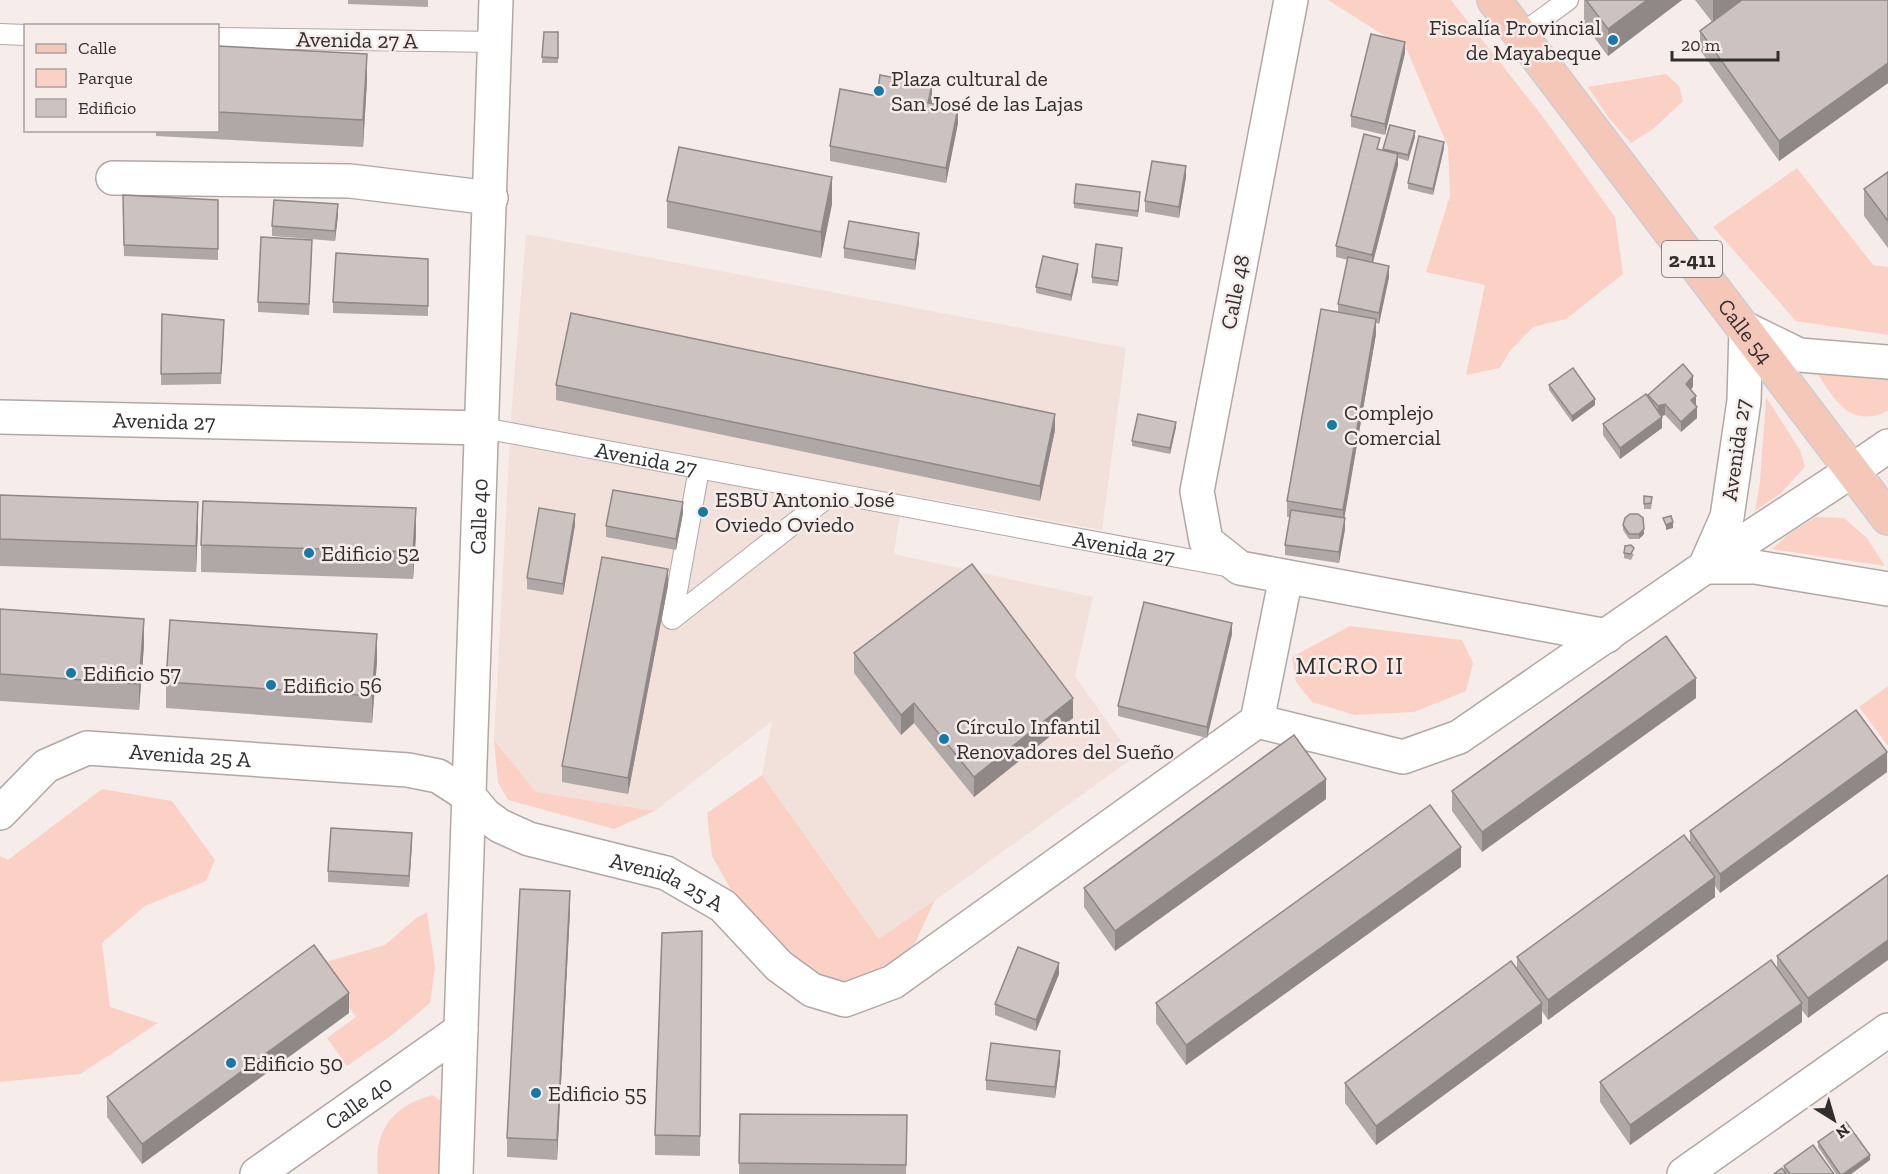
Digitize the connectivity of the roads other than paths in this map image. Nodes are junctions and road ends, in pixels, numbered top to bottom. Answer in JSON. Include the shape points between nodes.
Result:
{"nodes":[{"id":1,"x":496,"y":0,"type":"edge"},
{"id":2,"x":1291,"y":0,"type":"edge"},
{"id":3,"x":1494,"y":0,"type":"edge"},
{"id":4,"x":1568,"y":0,"type":"edge"},
{"id":5,"x":0,"y":34,"type":"edge"},
{"id":6,"x":24,"y":35,"type":"edge"},
{"id":7,"x":1520,"y":35,"type":"junction"},
{"id":8,"x":219,"y":38,"type":"edge"},
{"id":9,"x":496,"y":42,"type":"junction"},
{"id":10,"x":113,"y":178,"type":"dead end"},
{"id":11,"x":491,"y":198,"type":"junction"},
{"id":12,"x":1746,"y":329,"type":"junction"},
{"id":13,"x":1888,"y":362,"type":"edge"},
{"id":14,"x":0,"y":417,"type":"edge"},
{"id":15,"x":483,"y":428,"type":"junction"},
{"id":16,"x":1888,"y":446,"type":"edge"},
{"id":17,"x":699,"y":469,"type":"junction"},
{"id":18,"x":1853,"y":470,"type":"junction"},
{"id":19,"x":833,"y":493,"type":"junction"},
{"id":20,"x":1888,"y":518,"type":"edge"},
{"id":21,"x":1705,"y":567,"type":"junction"},
{"id":22,"x":1240,"y":568,"type":"junction"},
{"id":23,"x":1286,"y":577,"type":"junction"},
{"id":24,"x":1888,"y":589,"type":"edge"},
{"id":25,"x":1607,"y":636,"type":"junction"},
{"id":26,"x":1257,"y":720,"type":"junction"},
{"id":27,"x":469,"y":796,"type":"junction"},
{"id":28,"x":0,"y":813,"type":"edge"},
{"id":29,"x":461,"y":1030,"type":"junction"},
{"id":30,"x":1888,"y":1030,"type":"edge"},
{"id":31,"x":257,"y":1174,"type":"edge"},
{"id":32,"x":456,"y":1174,"type":"edge"},
{"id":33,"x":1684,"y":1174,"type":"edge"}],
"edges":[{"from":1,"to":9,"type":"street","name":"Calle 40"},
{"from":2,"to":22,"type":"street","name":"Calle 48","via":[[1197,492],[1206,541]]},
{"from":3,"to":7,"type":"main road","name":"Calle 54","number":"2-411"},
{"from":4,"to":7,"type":"lane"},
{"from":5,"to":6,"type":"lane"},
{"from":7,"to":12,"type":"main road","name":"Calle 54","number":"2-411"},
{"from":8,"to":9,"type":"lane","name":"Avenida 27 A"},
{"from":9,"to":11,"type":"street","name":"Calle 40"},
{"from":10,"to":11,"type":"street","via":[[350,181]]},
{"from":11,"to":15,"type":"street","name":"Calle 40"},
{"from":12,"to":13,"type":"street","via":[[1799,355]]},
{"from":12,"to":18,"type":"main road","name":"Calle 54","number":"2-411"},
{"from":12,"to":21,"type":"street","name":"Avenida 27","via":[[1744,402],[1727,517]]},
{"from":14,"to":15,"type":"street","name":"Avenida 27"},
{"from":15,"to":17,"type":"lane","name":"Avenida 27"},
{"from":15,"to":27,"type":"street","name":"Calle 40"},
{"from":16,"to":18,"type":"street"},
{"from":17,"to":19,"type":"lane","name":"Avenida 27"},
{"from":17,"to":19,"type":"lane","via":[[672,620]]},
{"from":18,"to":20,"type":"main road","name":"Calle 54","number":"2-411"},
{"from":18,"to":21,"type":"street"},
{"from":19,"to":22,"type":"lane","name":"Avenida 27"},
{"from":21,"to":24,"type":"street","via":[[1755,567]]},
{"from":21,"to":25,"type":"street"},
{"from":22,"to":23,"type":"street","name":"Avenida 27"},
{"from":23,"to":25,"type":"street","name":"Avenida 27"},
{"from":23,"to":26,"type":"street"},
{"from":25,"to":26,"type":"street","via":[[1459,737],[1403,757]]},
{"from":26,"to":27,"type":"street","name":"Avenida 25 A","via":[[893,982],[845,1000],[813,990],[779,966],[723,906],[666,873],[529,838],[500,826]]},
{"from":27,"to":28,"type":"street","name":"Avenida 25 A","via":[[438,776],[408,770],[87,748],[46,766]]},
{"from":27,"to":29,"type":"street","name":"Calle 40"},
{"from":29,"to":31,"type":"street","name":"Calle 40"},
{"from":29,"to":32,"type":"street","name":"Calle 40"},
{"from":30,"to":33,"type":"street"}]}
